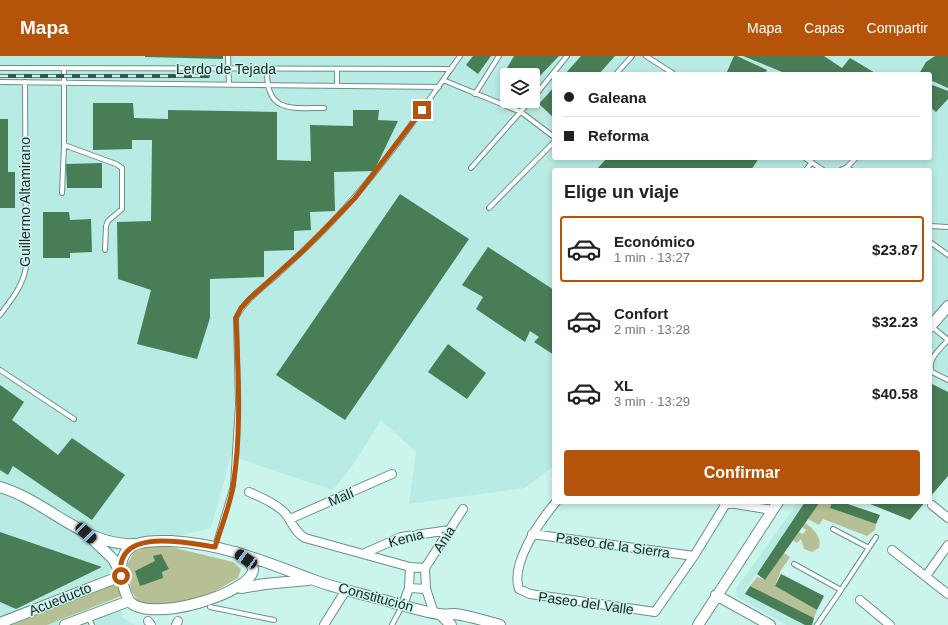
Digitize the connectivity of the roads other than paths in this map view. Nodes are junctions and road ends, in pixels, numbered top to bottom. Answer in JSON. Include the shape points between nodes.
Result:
{"nodes":[{"id":1,"x":228,"y":56,"type":"edge"},
{"id":2,"x":460,"y":56,"type":"edge"},
{"id":3,"x":499,"y":56,"type":"edge"},
{"id":4,"x":568,"y":56,"type":"edge"},
{"id":5,"x":632,"y":56,"type":"edge"},
{"id":6,"x":646,"y":56,"type":"edge"},
{"id":7,"x":0,"y":68,"type":"edge"},
{"id":8,"x":64,"y":68,"type":"junction"},
{"id":9,"x":228,"y":69,"type":"junction"},
{"id":10,"x":337,"y":69,"type":"junction"},
{"id":11,"x":451,"y":69,"type":"junction"},
{"id":12,"x":267,"y":70,"type":"junction"},
{"id":13,"x":555,"y":72,"type":"edge"},
{"id":14,"x":618,"y":72,"type":"edge"},
{"id":15,"x":671,"y":72,"type":"edge"},
{"id":16,"x":552,"y":75,"type":"edge"},
{"id":17,"x":443,"y":80,"type":"junction"},
{"id":18,"x":0,"y":82,"type":"edge"},
{"id":19,"x":25,"y":82,"type":"junction"},
{"id":20,"x":64,"y":82,"type":"junction"},
{"id":21,"x":229,"y":84,"type":"junction"},
{"id":22,"x":267,"y":84,"type":"junction"},
{"id":23,"x":338,"y":85,"type":"junction"},
{"id":24,"x":439,"y":87,"type":"junction"},
{"id":25,"x":540,"y":90,"type":"edge"},
{"id":26,"x":475,"y":94,"type":"junction"},
{"id":27,"x":324,"y":108,"type":"dead end"},
{"id":28,"x":524,"y":108,"type":"edge"},
{"id":29,"x":521,"y":112,"type":"junction"},
{"id":30,"x":552,"y":135,"type":"edge"},
{"id":31,"x":552,"y":144,"type":"edge"},
{"id":32,"x":64,"y":145,"type":"junction"},
{"id":33,"x":808,"y":160,"type":"edge"},
{"id":34,"x":812,"y":162,"type":"junction"},
{"id":35,"x":471,"y":168,"type":"dead end"},
{"id":36,"x":808,"y":168,"type":"edge"},
{"id":37,"x":820,"y":168,"type":"edge"},
{"id":38,"x":62,"y":193,"type":"dead end"},
{"id":39,"x":489,"y":208,"type":"dead end"},
{"id":40,"x":932,"y":226,"type":"edge"},
{"id":41,"x":948,"y":227,"type":"edge"},
{"id":42,"x":932,"y":243,"type":"edge"},
{"id":43,"x":105,"y":250,"type":"dead end"},
{"id":44,"x":948,"y":254,"type":"edge"},
{"id":45,"x":948,"y":306,"type":"edge"},
{"id":46,"x":0,"y":315,"type":"edge"},
{"id":47,"x":932,"y":325,"type":"edge"},
{"id":48,"x":932,"y":328,"type":"edge"},
{"id":49,"x":948,"y":340,"type":"edge"},
{"id":50,"x":932,"y":361,"type":"edge"},
{"id":51,"x":0,"y":370,"type":"edge"},
{"id":52,"x":932,"y":372,"type":"edge"},
{"id":53,"x":948,"y":380,"type":"edge"},
{"id":54,"x":74,"y":419,"type":"dead end"},
{"id":55,"x":392,"y":474,"type":"dead end"},
{"id":56,"x":0,"y":487,"type":"edge"},
{"id":57,"x":249,"y":492,"type":"dead end"},
{"id":58,"x":554,"y":504,"type":"edge"},
{"id":59,"x":725,"y":504,"type":"edge"},
{"id":60,"x":750,"y":504,"type":"edge"},
{"id":61,"x":932,"y":505,"type":"dead end"},
{"id":62,"x":775,"y":506,"type":"edge"},
{"id":63,"x":463,"y":510,"type":"dead end"},
{"id":64,"x":948,"y":518,"type":"edge"},
{"id":65,"x":290,"y":519,"type":"junction"},
{"id":66,"x":833,"y":529,"type":"dead end"},
{"id":67,"x":450,"y":530,"type":"junction"},
{"id":68,"x":86,"y":533,"type":"junction"},
{"id":69,"x":532,"y":534,"type":"junction"},
{"id":70,"x":876,"y":537,"type":"dead end"},
{"id":71,"x":136,"y":544,"type":"junction"},
{"id":72,"x":948,"y":545,"type":"edge"},
{"id":73,"x":215,"y":547,"type":"junction"},
{"id":74,"x":869,"y":548,"type":"junction"},
{"id":75,"x":892,"y":550,"type":"dead end"},
{"id":76,"x":236,"y":552,"type":"junction"},
{"id":77,"x":365,"y":553,"type":"junction"},
{"id":78,"x":694,"y":556,"type":"junction"},
{"id":79,"x":794,"y":564,"type":"dead end"},
{"id":80,"x":410,"y":567,"type":"junction"},
{"id":81,"x":425,"y":568,"type":"junction"},
{"id":82,"x":121,"y":574,"type":"junction"},
{"id":83,"x":926,"y":576,"type":"junction"},
{"id":84,"x":312,"y":580,"type":"junction"},
{"id":85,"x":241,"y":588,"type":"junction"},
{"id":86,"x":409,"y":588,"type":"junction"},
{"id":87,"x":426,"y":589,"type":"junction"},
{"id":88,"x":346,"y":590,"type":"junction"},
{"id":89,"x":841,"y":590,"type":"junction"},
{"id":90,"x":948,"y":594,"type":"edge"},
{"id":91,"x":716,"y":595,"type":"junction"},
{"id":92,"x":860,"y":600,"type":"dead end"},
{"id":93,"x":129,"y":601,"type":"junction"},
{"id":94,"x":403,"y":605,"type":"junction"},
{"id":95,"x":210,"y":607,"type":"junction"},
{"id":96,"x":437,"y":614,"type":"junction"},
{"id":97,"x":90,"y":620,"type":"edge"},
{"id":98,"x":274,"y":620,"type":"dead end"},
{"id":99,"x":0,"y":623,"type":"edge"},
{"id":100,"x":150,"y":623,"type":"edge"},
{"id":101,"x":177,"y":623,"type":"edge"},
{"id":102,"x":65,"y":625,"type":"edge"},
{"id":103,"x":324,"y":625,"type":"edge"},
{"id":104,"x":392,"y":625,"type":"edge"},
{"id":105,"x":451,"y":625,"type":"edge"},
{"id":106,"x":500,"y":625,"type":"edge"},
{"id":107,"x":698,"y":625,"type":"edge"},
{"id":108,"x":770,"y":625,"type":"edge"},
{"id":109,"x":817,"y":625,"type":"edge"},
{"id":110,"x":890,"y":625,"type":"edge"}],
"edges":[{"from":1,"to":9,"type":"lane"},
{"from":2,"to":11,"type":"lane"},
{"from":3,"to":26,"type":"lane"},
{"from":4,"to":13,"type":"lane"},
{"from":5,"to":14,"type":"lane"},
{"from":6,"to":15,"type":"lane"},
{"from":7,"to":8,"type":"lane","name":"Lerdo de Tejada"},
{"from":8,"to":9,"type":"lane","name":"Lerdo de Tejada"},
{"from":8,"to":20,"type":"lane"},
{"from":9,"to":12,"type":"lane","name":"Lerdo de Tejada"},
{"from":9,"to":21,"type":"lane"},
{"from":10,"to":11,"type":"lane","name":"Lerdo de Tejada"},
{"from":10,"to":12,"type":"lane","name":"Lerdo de Tejada"},
{"from":10,"to":23,"type":"lane"},
{"from":11,"to":17,"type":"lane"},
{"from":12,"to":22,"type":"lane"},
{"from":16,"to":25,"type":"lane"},
{"from":17,"to":24,"type":"lane"},
{"from":17,"to":26,"type":"lane"},
{"from":18,"to":19,"type":"lane","name":"Lerdo de Tejada"},
{"from":19,"to":20,"type":"lane","name":"Lerdo de Tejada"},
{"from":19,"to":46,"type":"lane","name":"Guillermo Altamirano","via":[[26,267],[18,292]]},
{"from":20,"to":21,"type":"lane","name":"Lerdo de Tejada"},
{"from":20,"to":32,"type":"lane"},
{"from":21,"to":22,"type":"lane","name":"Lerdo de Tejada"},
{"from":22,"to":23,"type":"lane","name":"Lerdo de Tejada"},
{"from":22,"to":27,"type":"lane","via":[[278,104]]},
{"from":23,"to":24,"type":"lane","name":"Lerdo de Tejada"},
{"from":24,"to":73,"type":"lane","via":[[355,198],[304,250],[249,299],[236,318],[238,404],[233,486]]},
{"from":26,"to":29,"type":"lane"},
{"from":28,"to":29,"type":"lane"},
{"from":29,"to":30,"type":"lane"},
{"from":29,"to":35,"type":"lane"},
{"from":31,"to":39,"type":"lane"},
{"from":32,"to":38,"type":"lane"},
{"from":32,"to":43,"type":"lane","via":[[122,168],[122,209],[108,221]]},
{"from":33,"to":34,"type":"lane"},
{"from":34,"to":36,"type":"lane"},
{"from":34,"to":37,"type":"lane"},
{"from":40,"to":41,"type":"lane"},
{"from":42,"to":44,"type":"lane"},
{"from":45,"to":47,"type":"street"},
{"from":48,"to":49,"type":"lane"},
{"from":49,"to":50,"type":"lane"},
{"from":51,"to":54,"type":"lane"},
{"from":52,"to":53,"type":"lane"},
{"from":55,"to":65,"type":"street","name":"Malí"},
{"from":56,"to":68,"type":"street","via":[[30,500]]},
{"from":57,"to":65,"type":"street","via":[[276,506]]},
{"from":58,"to":69,"type":"street"},
{"from":59,"to":78,"type":"street"},
{"from":60,"to":62,"type":"street"},
{"from":61,"to":64,"type":"street"},
{"from":62,"to":91,"type":"street"},
{"from":63,"to":67,"type":"street","name":"Ania"},
{"from":65,"to":77,"type":"street","via":[[294,529],[305,538]]},
{"from":66,"to":74,"type":"lane"},
{"from":67,"to":77,"type":"street","name":"Kenia","via":[[401,537]]},
{"from":67,"to":81,"type":"street","name":"Ania"},
{"from":68,"to":71,"type":"street","name":"Constitución","via":[[109,542]]},
{"from":68,"to":82,"type":"street","via":[[113,559]]},
{"from":69,"to":78,"type":"street","name":"Paseo de la Sierra"},
{"from":69,"to":78,"type":"street","name":"Paseo del Valle","via":[[517,578],[519,589],[530,594],[655,612]]},
{"from":70,"to":74,"type":"lane"},
{"from":71,"to":73,"type":"street","name":"Constitución","via":[[156,541],[184,542]]},
{"from":71,"to":82,"type":"street","via":[[123,556]]},
{"from":72,"to":83,"type":"street"},
{"from":73,"to":76,"type":"street","name":"Constitución"},
{"from":74,"to":89,"type":"lane"},
{"from":75,"to":83,"type":"street"},
{"from":76,"to":84,"type":"street","name":"Constitución","via":[[261,559]]},
{"from":76,"to":85,"type":"street","via":[[251,564],[253,569],[249,580]]},
{"from":77,"to":80,"type":"street"},
{"from":79,"to":89,"type":"lane"},
{"from":80,"to":81,"type":"street"},
{"from":80,"to":86,"type":"street"},
{"from":81,"to":87,"type":"street"},
{"from":82,"to":93,"type":"street"},
{"from":82,"to":99,"type":"street","name":"Acueducto"},
{"from":83,"to":90,"type":"street"},
{"from":84,"to":85,"type":"street"},
{"from":84,"to":88,"type":"street","name":"Constitución"},
{"from":85,"to":95,"type":"street"},
{"from":86,"to":87,"type":"street"},
{"from":86,"to":94,"type":"street"},
{"from":87,"to":96,"type":"street"},
{"from":88,"to":94,"type":"street","name":"Constitución"},
{"from":88,"to":103,"type":"street"},
{"from":89,"to":109,"type":"lane"},
{"from":91,"to":107,"type":"street"},
{"from":91,"to":108,"type":"street"},
{"from":92,"to":110,"type":"street"},
{"from":93,"to":97,"type":"street","name":"Acueducto"},
{"from":93,"to":100,"type":"street","via":[[132,608]]},
{"from":94,"to":96,"type":"street","name":"Constitución"},
{"from":94,"to":104,"type":"lane"},
{"from":95,"to":98,"type":"lane"},
{"from":95,"to":101,"type":"street"},
{"from":96,"to":105,"type":"street"},
{"from":96,"to":106,"type":"street","name":"Constitución","via":[[454,614]]},
{"from":97,"to":102,"type":"street","name":"Acueducto"},
{"from":100,"to":101,"type":"street"}]}
